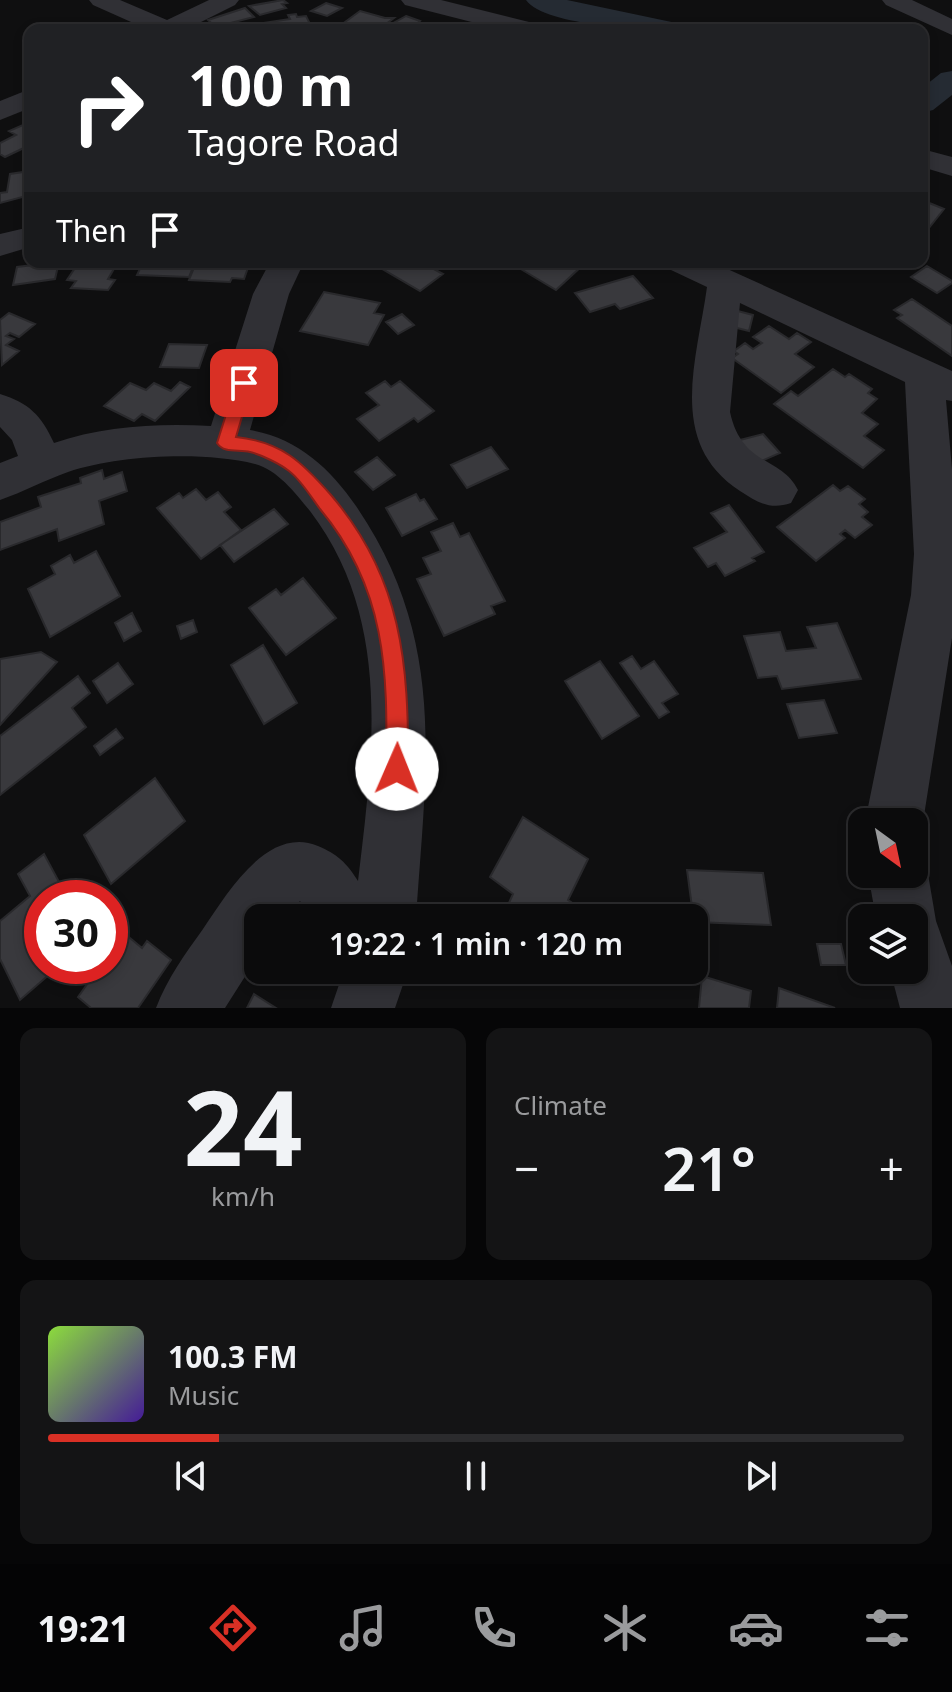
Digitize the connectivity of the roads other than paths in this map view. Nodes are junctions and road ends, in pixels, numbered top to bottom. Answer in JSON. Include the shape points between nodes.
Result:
{"nodes":[{"id":1,"x":101,"y":0,"type":"edge"},
{"id":2,"x":227,"y":0,"type":"edge"},
{"id":3,"x":413,"y":0,"type":"edge"},
{"id":4,"x":894,"y":0,"type":"edge"},
{"id":5,"x":155,"y":24,"type":"edge"},
{"id":6,"x":180,"y":24,"type":"edge"},
{"id":7,"x":508,"y":24,"type":"edge"},
{"id":8,"x":950,"y":28,"type":"edge"},
{"id":9,"x":24,"y":100,"type":"edge"},
{"id":10,"x":0,"y":112,"type":"edge"},
{"id":11,"x":928,"y":160,"type":"edge"},
{"id":12,"x":952,"y":167,"type":"edge"},
{"id":13,"x":24,"y":239,"type":"edge"},
{"id":14,"x":0,"y":245,"type":"edge"},
{"id":15,"x":284,"y":268,"type":"edge"},
{"id":16,"x":697,"y":268,"type":"edge"},
{"id":17,"x":725,"y":280,"type":"junction"},
{"id":18,"x":938,"y":382,"type":"edge"},
{"id":19,"x":0,"y":409,"type":"edge"},
{"id":20,"x":226,"y":443,"type":"junction"},
{"id":21,"x":42,"y":465,"type":"junction"},
{"id":22,"x":0,"y":482,"type":"edge"},
{"id":23,"x":776,"y":490,"type":"dead end"},
{"id":24,"x":897,"y":808,"type":"edge"},
{"id":25,"x":260,"y":904,"type":"edge"},
{"id":26,"x":337,"y":904,"type":"edge"},
{"id":27,"x":386,"y":904,"type":"edge"},
{"id":28,"x":244,"y":927,"type":"edge"},
{"id":29,"x":371,"y":984,"type":"edge"},
{"id":30,"x":925,"y":984,"type":"edge"},
{"id":31,"x":188,"y":1008,"type":"edge"},
{"id":32,"x":363,"y":1008,"type":"edge"},
{"id":33,"x":932,"y":1008,"type":"edge"}],
"edges":[{"from":1,"to":5,"type":"street"},
{"from":2,"to":6,"type":"street"},
{"from":3,"to":7,"type":"street"},
{"from":4,"to":8,"type":"street"},
{"from":9,"to":10,"type":"street"},
{"from":11,"to":12,"type":"street"},
{"from":13,"to":14,"type":"street"},
{"from":15,"to":20,"type":"street","via":[[271,294]]},
{"from":16,"to":17,"type":"street"},
{"from":17,"to":18,"type":"street"},
{"from":17,"to":23,"type":"street","via":[[711,425],[737,469]]},
{"from":18,"to":24,"type":"street","via":[[935,595]]},
{"from":19,"to":21,"type":"street","via":[[22,422]]},
{"from":20,"to":21,"type":"street","via":[[119,445]]},
{"from":20,"to":27,"type":"street","via":[[254,446],[295,466],[340,520],[379,591],[391,635],[398,707]]},
{"from":21,"to":22,"type":"street"},
{"from":25,"to":26,"type":"street","via":[[282,877],[298,869],[322,880]]},
{"from":28,"to":31,"type":"street"},
{"from":29,"to":32,"type":"street"},
{"from":30,"to":33,"type":"street"}]}
